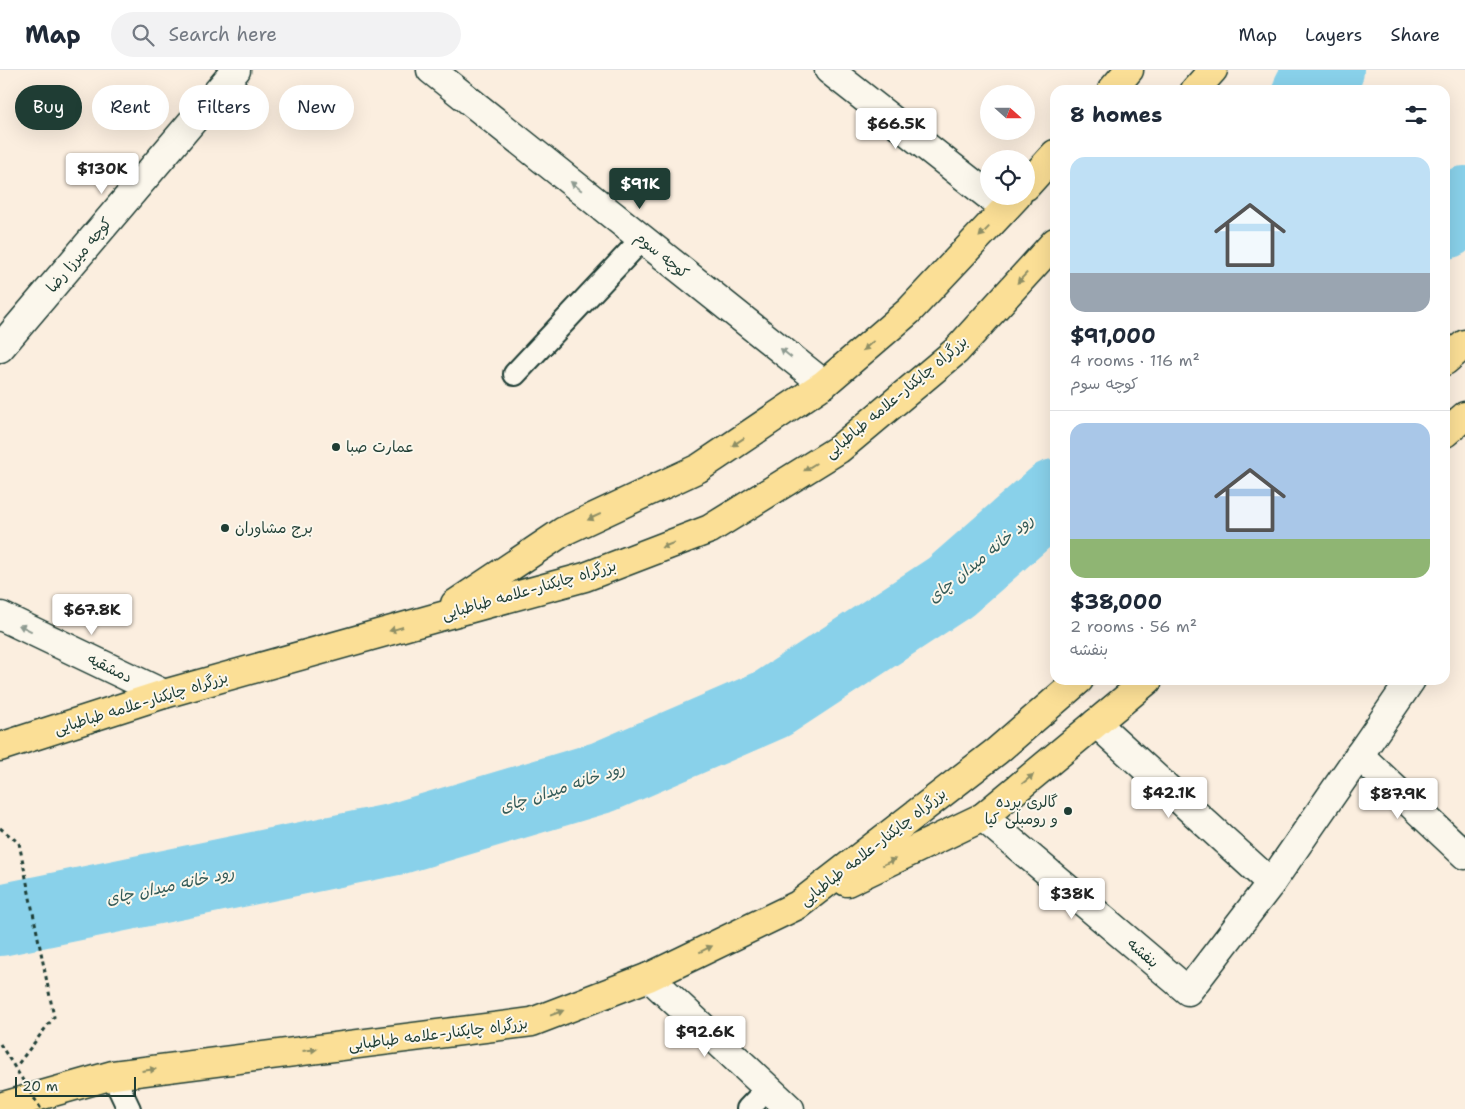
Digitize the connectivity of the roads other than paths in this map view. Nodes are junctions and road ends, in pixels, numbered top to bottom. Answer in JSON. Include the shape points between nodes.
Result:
{"nodes":[{"id":1,"x":236,"y":70,"type":"edge"},
{"id":2,"x":430,"y":70,"type":"edge"},
{"id":3,"x":829,"y":70,"type":"edge"},
{"id":4,"x":1129,"y":70,"type":"edge"},
{"id":5,"x":1213,"y":70,"type":"edge"},
{"id":6,"x":1116,"y":85,"type":"edge"},
{"id":7,"x":1200,"y":85,"type":"edge"},
{"id":8,"x":1050,"y":160,"type":"edge"},
{"id":9,"x":1035,"y":176,"type":"edge"},
{"id":10,"x":980,"y":185,"type":"edge"},
{"id":11,"x":996,"y":205,"type":"edge"},
{"id":12,"x":642,"y":239,"type":"junction"},
{"id":13,"x":1050,"y":248,"type":"edge"},
{"id":14,"x":1465,"y":344,"type":"edge"},
{"id":15,"x":0,"y":348,"type":"edge"},
{"id":16,"x":1450,"y":358,"type":"edge"},
{"id":17,"x":514,"y":374,"type":"dead end"},
{"id":18,"x":824,"y":384,"type":"junction"},
{"id":19,"x":1465,"y":416,"type":"edge"},
{"id":20,"x":1450,"y":429,"type":"edge"},
{"id":21,"x":0,"y":616,"type":"edge"},
{"id":22,"x":434,"y":618,"type":"junction"},
{"id":23,"x":1073,"y":685,"type":"edge"},
{"id":24,"x":1142,"y":685,"type":"edge"},
{"id":25,"x":1408,"y":685,"type":"edge"},
{"id":26,"x":164,"y":694,"type":"junction"},
{"id":27,"x":1096,"y":723,"type":"junction"},
{"id":28,"x":0,"y":747,"type":"edge"},
{"id":29,"x":1359,"y":755,"type":"junction"},
{"id":30,"x":984,"y":816,"type":"junction"},
{"id":31,"x":1465,"y":855,"type":"edge"},
{"id":32,"x":1271,"y":883,"type":"junction"},
{"id":33,"x":798,"y":905,"type":"junction"},
{"id":34,"x":649,"y":977,"type":"junction"},
{"id":35,"x":113,"y":1075,"type":"junction"},
{"id":36,"x":768,"y":1088,"type":"junction"},
{"id":37,"x":0,"y":1107,"type":"edge"},
{"id":38,"x":129,"y":1109,"type":"edge"},
{"id":39,"x":748,"y":1109,"type":"edge"},
{"id":40,"x":790,"y":1109,"type":"edge"}],
"edges":[{"from":1,"to":15,"type":"street","name":"کوچه میرزا رضا"},
{"from":12,"to":2,"type":"street","name":"کوچه سوم","one_way":true},
{"from":3,"to":10,"type":"street"},
{"from":4,"to":6,"type":"highway"},
{"from":5,"to":7,"type":"highway"},
{"from":8,"to":9,"type":"highway"},
{"from":11,"to":18,"type":"highway","one_way":true,"via":[[908,311]]},
{"from":12,"to":17,"type":"lane"},
{"from":18,"to":12,"type":"street","name":"کوچه سوم","one_way":true},
{"from":13,"to":22,"type":"highway","name":"بزرگراه چایکنار-علامه طباطبایی","one_way":true,"via":[[956,351],[839,449],[710,529],[585,577]]},
{"from":14,"to":16,"type":"highway"},
{"from":18,"to":22,"type":"highway","one_way":true,"via":[[699,468],[564,531]]},
{"from":19,"to":20,"type":"highway"},
{"from":26,"to":21,"type":"street","name":"دمشقیه","one_way":true},
{"from":22,"to":26,"type":"highway","name":"بزرگراه چایکنار-علامه طباطبایی","one_way":true},
{"from":23,"to":33,"type":"highway","name":"بزرگراه چایکنار-علامه طباطبایی","via":[[997,751]]},
{"from":24,"to":27,"type":"highway"},
{"from":25,"to":29,"type":"street"},
{"from":26,"to":28,"type":"highway","name":"بزرگراه چایکنار-علامه طباطبایی"},
{"from":30,"to":27,"type":"highway","one_way":true},
{"from":27,"to":32,"type":"street"},
{"from":29,"to":31,"type":"street"},
{"from":29,"to":32,"type":"street"},
{"from":30,"to":32,"type":"street","name":"بنفشه","via":[[1188,991]]},
{"from":33,"to":30,"type":"highway","one_way":true},
{"from":34,"to":33,"type":"highway","name":"بزرگراه چایکنار-علامه طباطبایی","one_way":true},
{"from":35,"to":34,"type":"highway","name":"بزرگراه چایکنار-علامه طباطبایی","one_way":true,"via":[[532,1022]]},
{"from":34,"to":36,"type":"street"},
{"from":35,"to":37,"type":"highway","name":"بزرگراه چایکنار-علامه طباطبایی"},
{"from":35,"to":38,"type":"lane"},
{"from":36,"to":39,"type":"lane"},
{"from":36,"to":40,"type":"street"}]}
